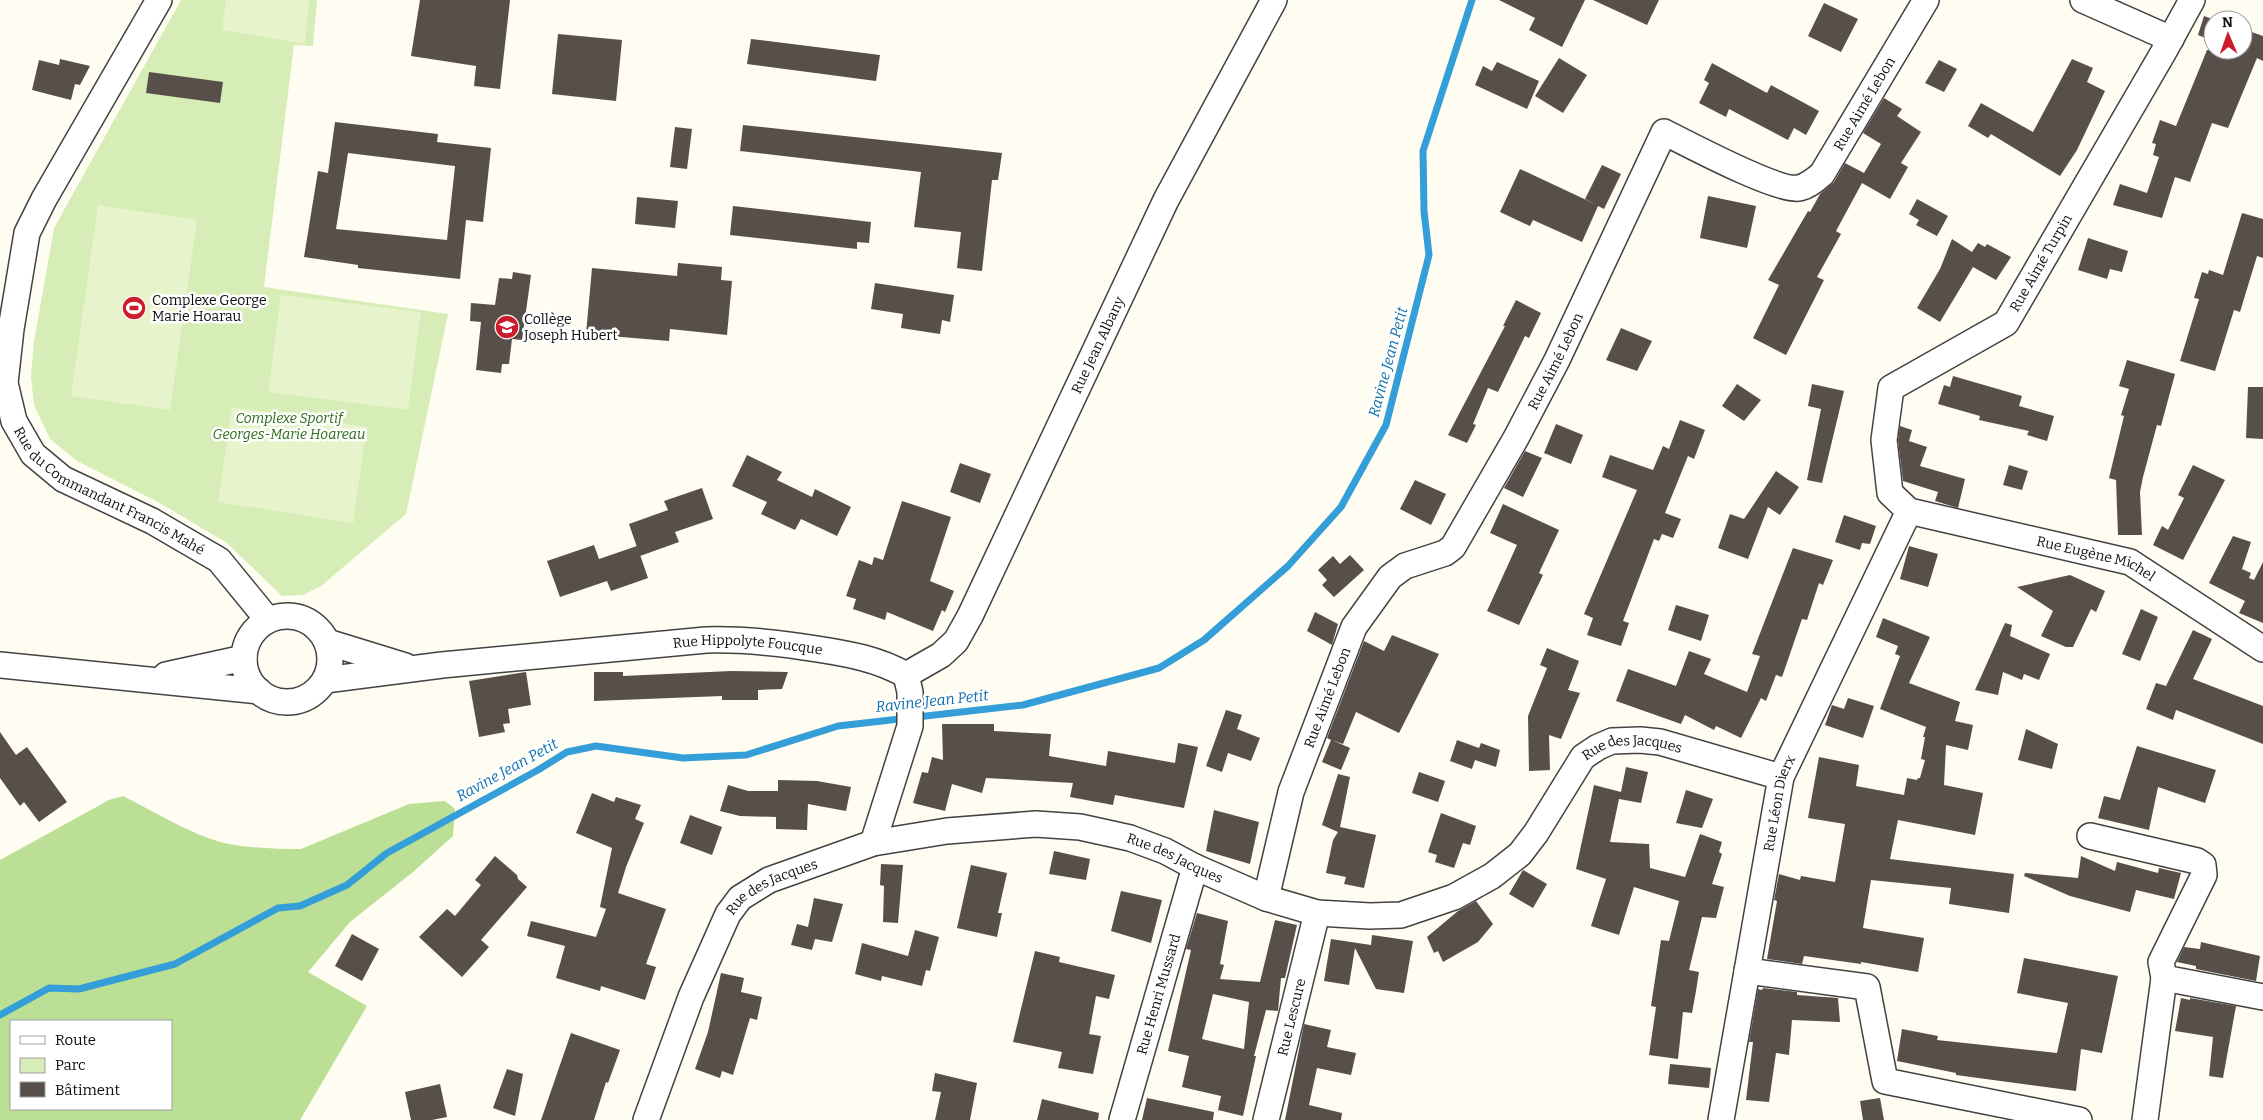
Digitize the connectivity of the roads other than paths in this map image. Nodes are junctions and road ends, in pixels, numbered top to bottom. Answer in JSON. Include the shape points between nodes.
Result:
{"nodes":[{"id":1,"x":159,"y":0,"type":"edge"},
{"id":2,"x":1274,"y":0,"type":"edge"},
{"id":3,"x":1926,"y":0,"type":"edge"},
{"id":4,"x":2083,"y":0,"type":"edge"},
{"id":5,"x":2192,"y":0,"type":"edge"},
{"id":6,"x":2171,"y":40,"type":"junction"},
{"id":7,"x":1909,"y":510,"type":"junction"},
{"id":8,"x":260,"y":627,"type":"junction"},
{"id":9,"x":327,"y":642,"type":"junction"},
{"id":10,"x":2263,"y":648,"type":"edge"},
{"id":11,"x":244,"y":658,"type":"junction"},
{"id":12,"x":0,"y":665,"type":"edge"},
{"id":13,"x":412,"y":668,"type":"junction"},
{"id":14,"x":149,"y":679,"type":"junction"},
{"id":15,"x":325,"y":680,"type":"junction"},
{"id":16,"x":908,"y":684,"type":"junction"},
{"id":17,"x":259,"y":691,"type":"junction"},
{"id":18,"x":1781,"y":777,"type":"junction"},
{"id":19,"x":2090,"y":836,"type":"dead end"},
{"id":20,"x":873,"y":843,"type":"junction"},
{"id":21,"x":1195,"y":867,"type":"junction"},
{"id":22,"x":1266,"y":898,"type":"junction"},
{"id":23,"x":1317,"y":913,"type":"junction"},
{"id":24,"x":1747,"y":970,"type":"junction"},
{"id":25,"x":2164,"y":978,"type":"junction"},
{"id":26,"x":2263,"y":997,"type":"edge"},
{"id":27,"x":646,"y":1120,"type":"edge"},
{"id":28,"x":1122,"y":1120,"type":"edge"},
{"id":29,"x":1266,"y":1120,"type":"edge"},
{"id":30,"x":1721,"y":1120,"type":"edge"},
{"id":31,"x":2079,"y":1120,"type":"edge"},
{"id":32,"x":2145,"y":1120,"type":"edge"}],
"edges":[{"from":1,"to":8,"type":"street","name":"Rue du Commandant Francis Mahé","via":[[27,233],[11,329],[6,383],[14,421],[33,454],[63,479],[152,521],[219,560],[238,582]]},
{"from":2,"to":16,"type":"street","name":"Rue Jean Albany","via":[[1166,200],[970,616],[956,642]]},
{"from":3,"to":22,"type":"street","name":"Rue Aimé Lebon","via":[[1822,174],[1812,183],[1800,188],[1778,186],[1664,132],[1558,360],[1453,547],[1445,553],[1405,566],[1390,576],[1354,627],[1291,792]]},
{"from":4,"to":6,"type":"street"},
{"from":5,"to":6,"type":"street","name":"Rue Aimé Turpin"},
{"from":6,"to":7,"type":"street","name":"Rue Aimé Turpin","via":[[2006,323],[1891,388],[1884,440],[1890,493]]},
{"from":7,"to":10,"type":"street","name":"Rue Eugène Michel","via":[[2130,562]]},
{"from":7,"to":18,"type":"street","name":"Rue Léon Dierx"},
{"from":8,"to":9,"type":"street","via":[[279,617],[300,618],[310,622]]},
{"from":8,"to":11,"type":"street","via":[[246,646]]},
{"from":9,"to":13,"type":"street","name":"Rue Hippolyte Foucque"},
{"from":9,"to":15,"type":"street","via":[[330,668]]},
{"from":11,"to":14,"type":"street"},
{"from":11,"to":17,"type":"street","via":[[251,682]]},
{"from":12,"to":14,"type":"street"},
{"from":13,"to":15,"type":"street","name":"Rue Hippolyte Foucque"},
{"from":13,"to":16,"type":"street","name":"Rue Hippolyte Foucque","via":[[744,639],[863,657]]},
{"from":14,"to":17,"type":"street"},
{"from":15,"to":17,"type":"street","via":[[306,698],[294,701],[269,698]]},
{"from":16,"to":20,"type":"street","via":[[910,726]]},
{"from":18,"to":23,"type":"street","name":"Rue des Jacques","via":[[1660,742],[1612,741],[1583,757],[1520,854],[1484,880],[1454,897],[1401,914]]},
{"from":18,"to":24,"type":"street","name":"Rue Léon Dierx"},
{"from":19,"to":25,"type":"street","via":[[2197,860],[2203,865],[2204,875],[2161,962]]},
{"from":20,"to":21,"type":"street","name":"Rue des Jacques","via":[[991,827],[1036,824],[1080,827],[1130,838],[1166,851]]},
{"from":20,"to":27,"type":"street","name":"Rue des Jacques","via":[[769,880],[740,898],[728,914],[691,997]]},
{"from":21,"to":22,"type":"street","name":"Rue des Jacques"},
{"from":21,"to":28,"type":"street","name":"Rue Henri Mussard"},
{"from":22,"to":23,"type":"street","name":"Rue des Jacques"},
{"from":23,"to":29,"type":"street","name":"Rue Lescure"},
{"from":24,"to":30,"type":"street","name":"Rue Léon Dierx"},
{"from":24,"to":31,"type":"street","via":[[1867,987],[1885,1081]]},
{"from":25,"to":26,"type":"street"},
{"from":25,"to":32,"type":"street"}]}
